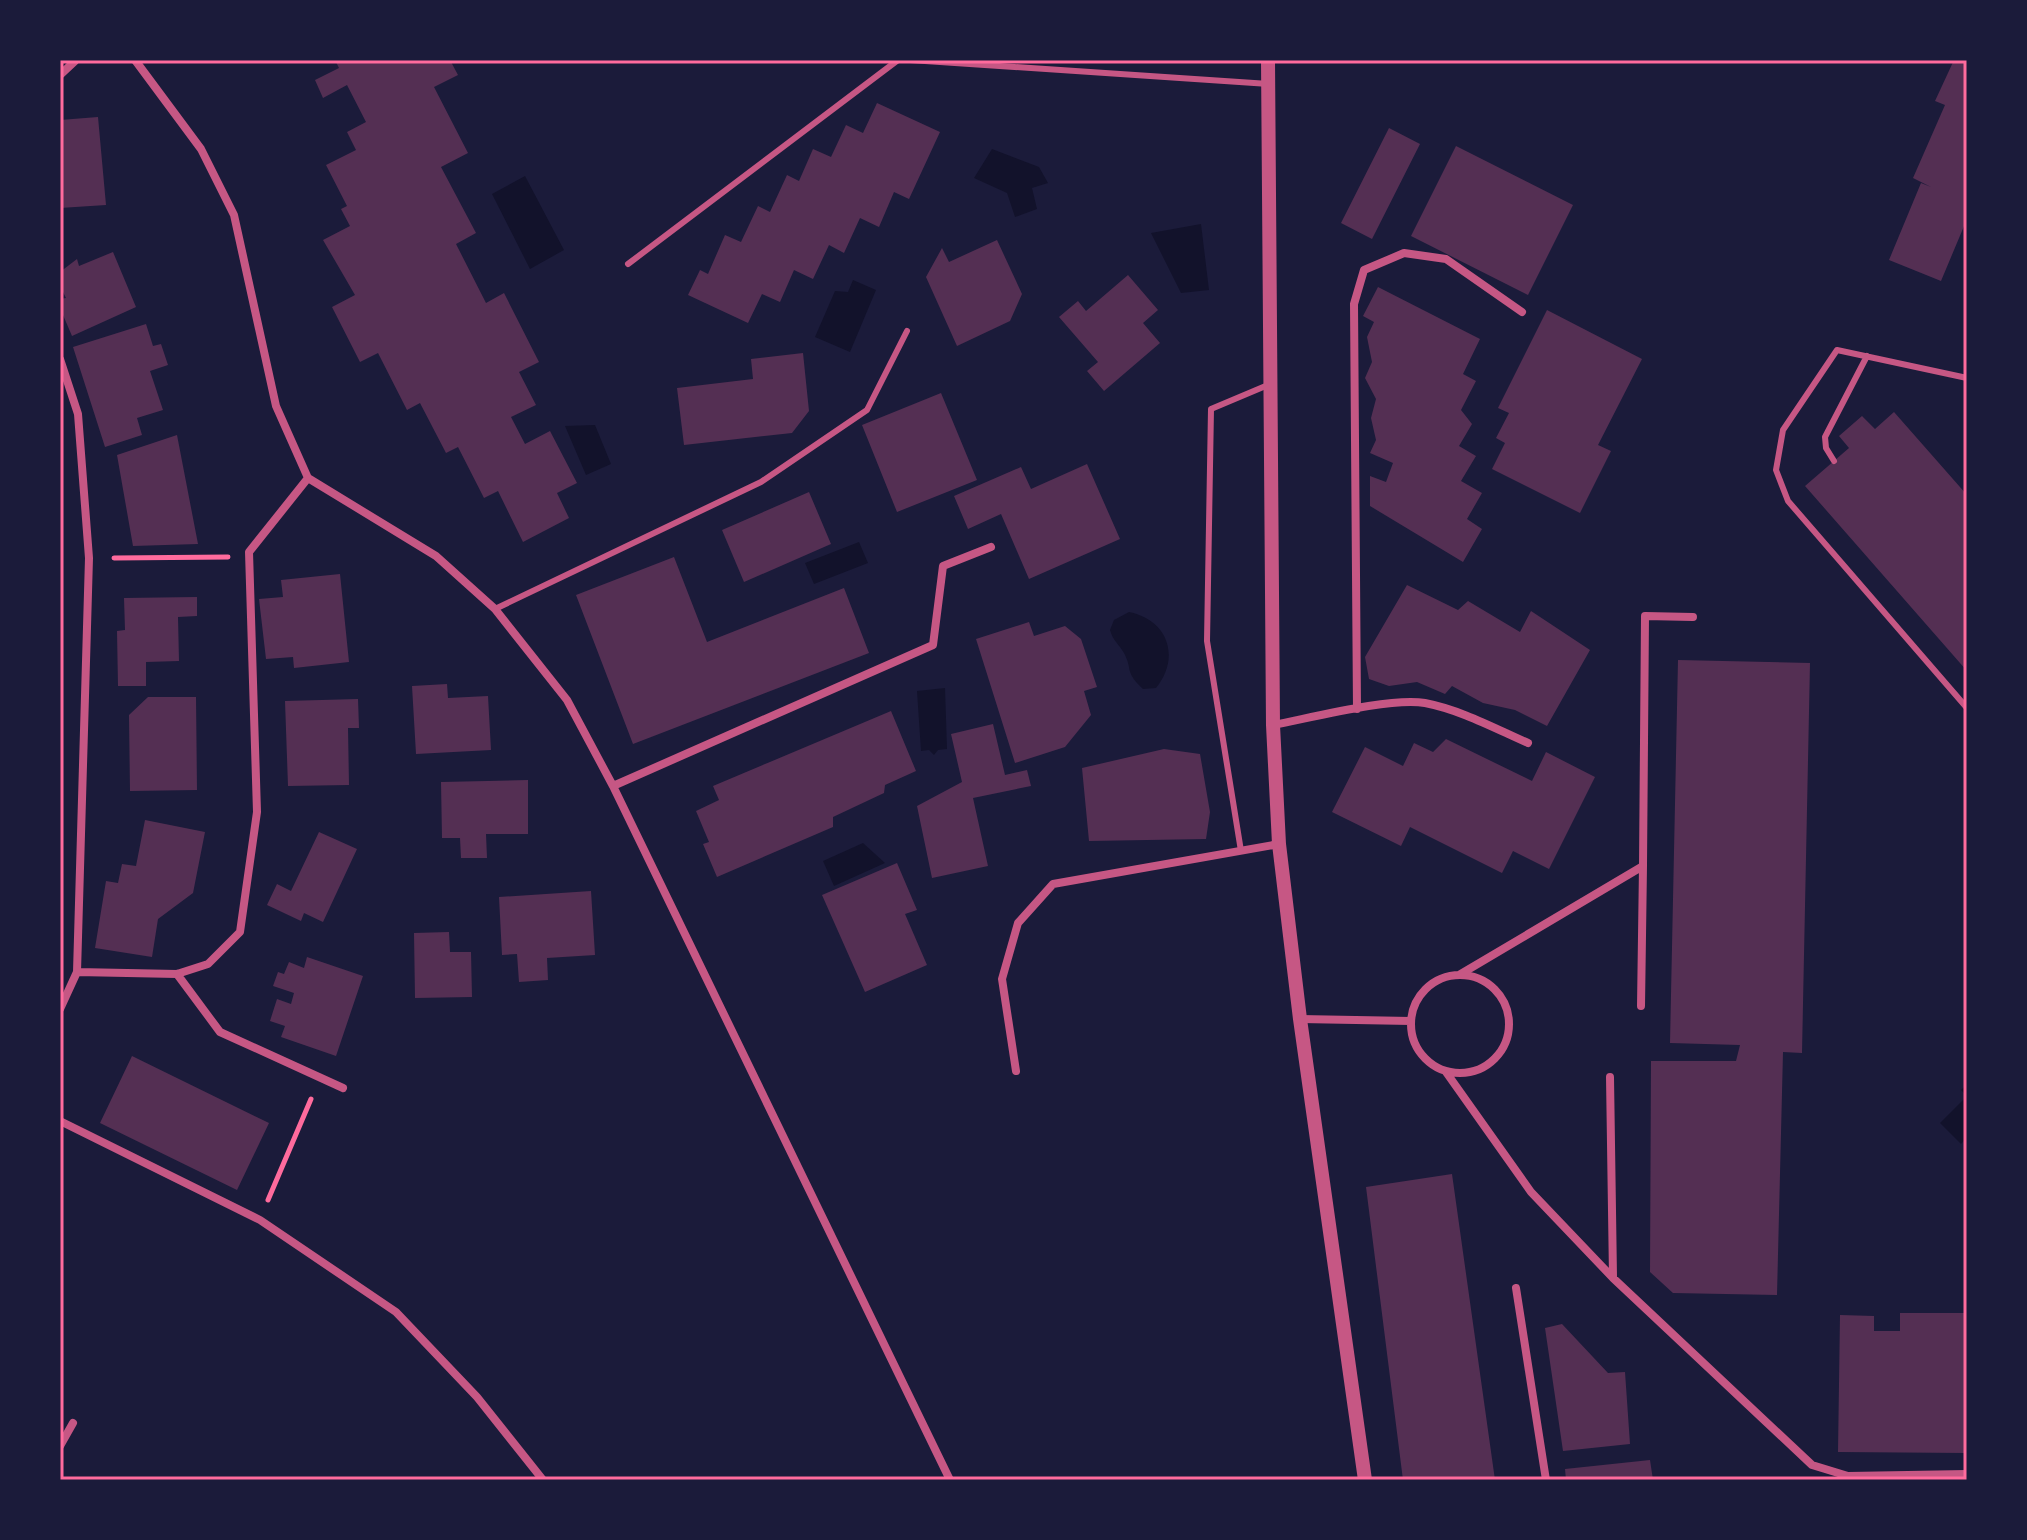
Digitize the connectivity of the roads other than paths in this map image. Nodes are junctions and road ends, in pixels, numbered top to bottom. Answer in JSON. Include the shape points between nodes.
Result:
{"nodes":[{"id":1,"x":135,"y":60,"type":"edge"},
{"id":2,"x":898,"y":60,"type":"edge"},
{"id":3,"x":910,"y":60,"type":"edge"},
{"id":4,"x":1268,"y":60,"type":"edge"},
{"id":5,"x":75,"y":61,"type":"edge"},
{"id":6,"x":60,"y":75,"type":"edge"},
{"id":7,"x":1269,"y":84,"type":"junction"},
{"id":8,"x":628,"y":264,"type":"dead end"},
{"id":9,"x":1522,"y":312,"type":"dead end"},
{"id":10,"x":907,"y":331,"type":"dead end"},
{"id":11,"x":1867,"y":356,"type":"junction"},
{"id":12,"x":60,"y":359,"type":"edge"},
{"id":13,"x":1967,"y":378,"type":"edge"},
{"id":14,"x":1271,"y":384,"type":"junction"},
{"id":15,"x":1834,"y":461,"type":"dead end"},
{"id":16,"x":308,"y":478,"type":"junction"},
{"id":17,"x":991,"y":547,"type":"dead end"},
{"id":18,"x":495,"y":609,"type":"junction"},
{"id":19,"x":1693,"y":617,"type":"dead end"},
{"id":20,"x":1967,"y":708,"type":"edge"},
{"id":21,"x":1357,"y":709,"type":"junction"},
{"id":22,"x":1273,"y":725,"type":"junction"},
{"id":23,"x":1528,"y":743,"type":"dead end"},
{"id":24,"x":613,"y":786,"type":"junction"},
{"id":25,"x":1279,"y":844,"type":"junction"},
{"id":26,"x":1241,"y":851,"type":"junction"},
{"id":27,"x":1643,"y":866,"type":"junction"},
{"id":28,"x":77,"y":972,"type":"junction"},
{"id":29,"x":177,"y":974,"type":"junction"},
{"id":30,"x":1459,"y":975,"type":"junction"},
{"id":31,"x":1641,"y":1006,"type":"dead end"},
{"id":32,"x":60,"y":1009,"type":"edge"},
{"id":33,"x":1300,"y":1019,"type":"junction"},
{"id":34,"x":1411,"y":1021,"type":"junction"},
{"id":35,"x":1016,"y":1071,"type":"dead end"},
{"id":36,"x":1446,"y":1072,"type":"junction"},
{"id":37,"x":1610,"y":1077,"type":"dead end"},
{"id":38,"x":343,"y":1088,"type":"dead end"},
{"id":39,"x":60,"y":1121,"type":"edge"},
{"id":40,"x":1613,"y":1278,"type":"junction"},
{"id":41,"x":1516,"y":1288,"type":"dead end"},
{"id":42,"x":73,"y":1423,"type":"dead end"},
{"id":43,"x":60,"y":1446,"type":"edge"},
{"id":44,"x":1967,"y":1474,"type":"edge"},
{"id":45,"x":543,"y":1480,"type":"edge"},
{"id":46,"x":950,"y":1480,"type":"edge"},
{"id":47,"x":1365,"y":1480,"type":"edge"},
{"id":48,"x":1546,"y":1480,"type":"edge"}],
"edges":[{"from":1,"to":16,"type":"street","via":[[201,149],[234,215],[276,406]]},
{"from":2,"to":8,"type":"lane"},
{"from":3,"to":7,"type":"lane"},
{"from":4,"to":7,"type":"street"},
{"from":5,"to":6,"type":"street"},
{"from":7,"to":14,"type":"street"},
{"from":9,"to":21,"type":"street","via":[[1446,259],[1404,253],[1364,270],[1354,304]]},
{"from":10,"to":18,"type":"lane","via":[[867,410],[761,482]]},
{"from":11,"to":13,"type":"lane"},
{"from":11,"to":15,"type":"lane","via":[[1825,437]]},
{"from":11,"to":20,"type":"lane","via":[[1837,350],[1783,430],[1776,470],[1788,501]]},
{"from":12,"to":28,"type":"street","via":[[78,414],[89,558]]},
{"from":14,"to":22,"type":"street"},
{"from":14,"to":26,"type":"lane","via":[[1211,409],[1207,641]]},
{"from":16,"to":18,"type":"street","via":[[436,556]]},
{"from":16,"to":29,"type":"street","via":[[249,557],[257,812],[240,932],[208,964]]},
{"from":17,"to":24,"type":"street","via":[[943,566],[933,645]]},
{"from":18,"to":24,"type":"street","via":[[567,700]]},
{"from":19,"to":27,"type":"street","via":[[1645,616]]},
{"from":21,"to":22,"type":"street"},
{"from":21,"to":23,"type":"street","via":[[1422,702],[1465,714]]},
{"from":22,"to":25,"type":"street"},
{"from":24,"to":46,"type":"street"},
{"from":25,"to":26,"type":"street"},
{"from":25,"to":33,"type":"street"},
{"from":26,"to":35,"type":"street","via":[[1053,884],[1018,923],[1002,979]]},
{"from":27,"to":30,"type":"street"},
{"from":27,"to":31,"type":"street"},
{"from":28,"to":29,"type":"street"},
{"from":28,"to":32,"type":"street"},
{"from":29,"to":38,"type":"street","via":[[220,1032]]},
{"from":30,"to":34,"type":"street","via":[[1439,979],[1419,996]]},
{"from":30,"to":36,"type":"street","via":[[1491,985],[1502,997],[1510,1022],[1506,1043],[1493,1061],[1471,1073]]},
{"from":33,"to":34,"type":"street"},
{"from":33,"to":47,"type":"street"},
{"from":34,"to":36,"type":"street","via":[[1417,1047]]},
{"from":36,"to":40,"type":"street","via":[[1531,1192]]},
{"from":37,"to":40,"type":"street"},
{"from":39,"to":45,"type":"street","via":[[260,1220],[396,1312],[477,1397]]},
{"from":40,"to":44,"type":"street","via":[[1812,1465],[1848,1476]]},
{"from":41,"to":48,"type":"street"},
{"from":42,"to":43,"type":"street"}]}
